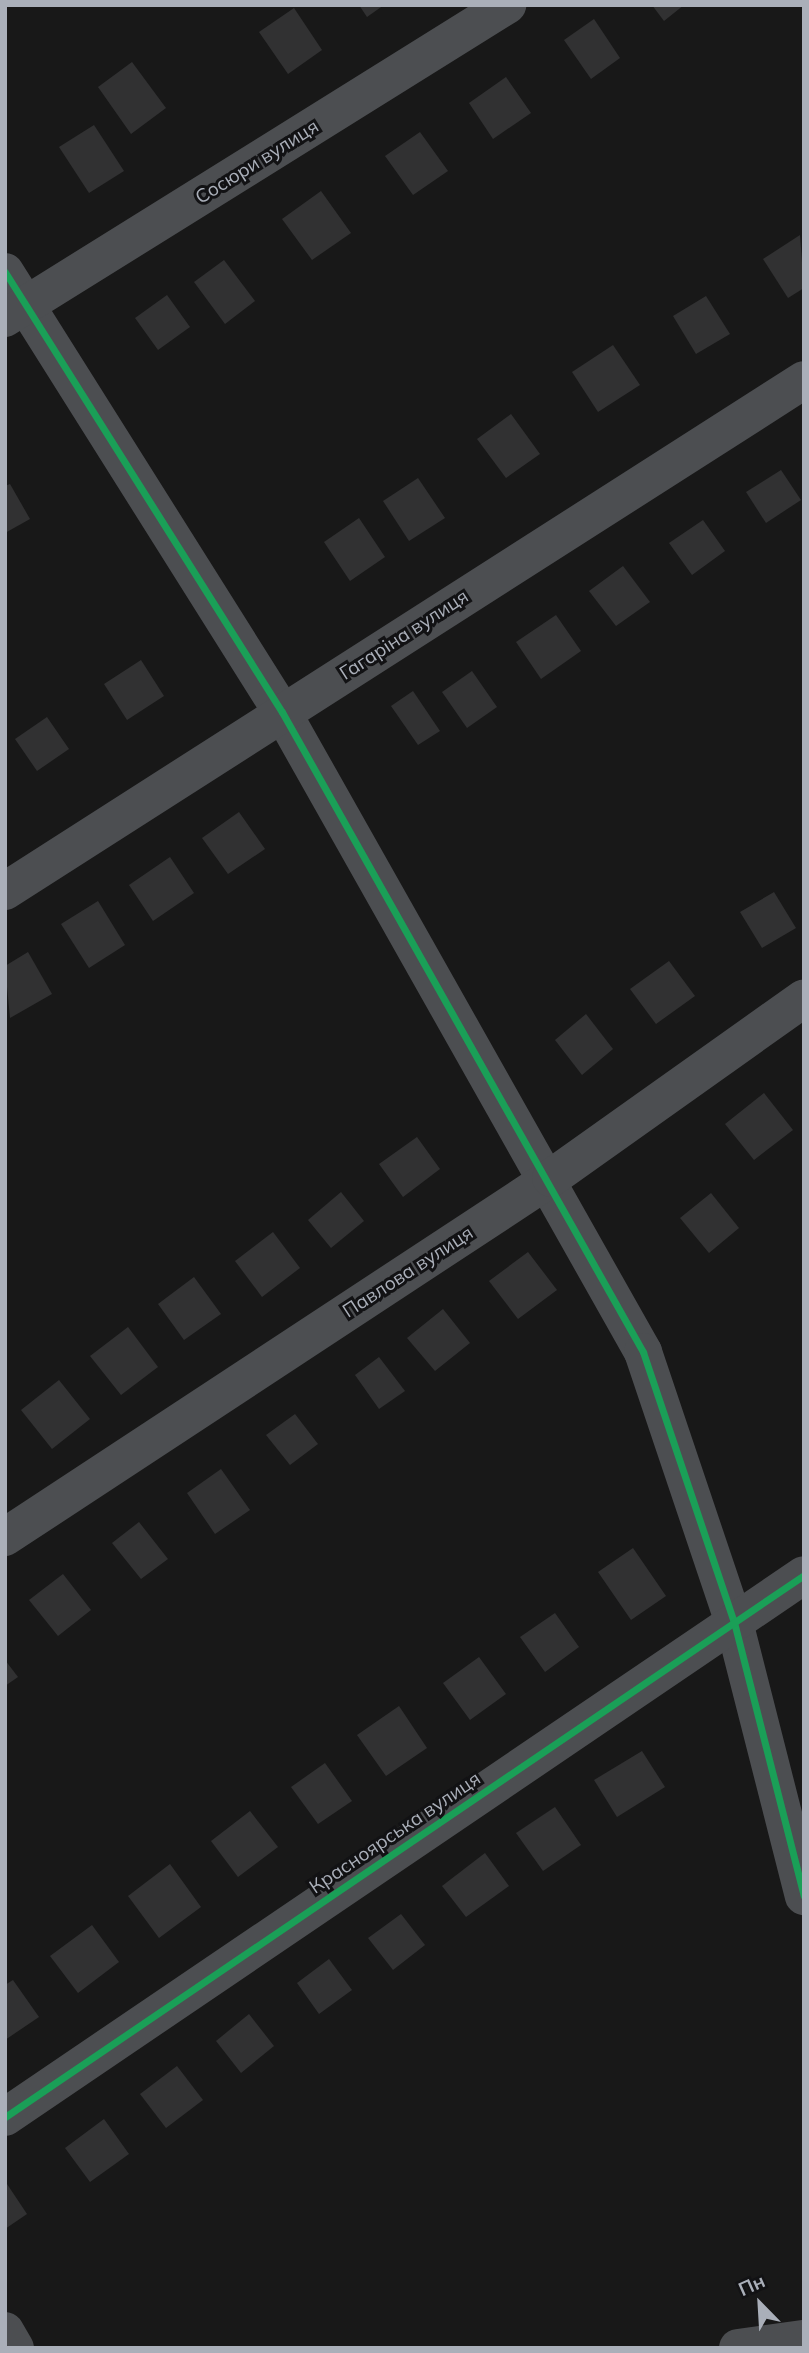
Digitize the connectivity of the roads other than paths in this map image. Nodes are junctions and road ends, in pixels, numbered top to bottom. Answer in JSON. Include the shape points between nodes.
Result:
{"nodes":[{"id":1,"x":507,"y":5,"type":"edge"},
{"id":2,"x":5,"y":272,"type":"edge"},
{"id":3,"x":18,"y":311,"type":"edge"},
{"id":4,"x":804,"y":380,"type":"edge"},
{"id":5,"x":282,"y":712,"type":"junction"},
{"id":6,"x":5,"y":891,"type":"edge"},
{"id":7,"x":804,"y":998,"type":"edge"},
{"id":8,"x":551,"y":1178,"type":"junction"},
{"id":9,"x":5,"y":1537,"type":"edge"},
{"id":10,"x":804,"y":1575,"type":"edge"},
{"id":11,"x":734,"y":1622,"type":"junction"},
{"id":12,"x":804,"y":1896,"type":"edge"},
{"id":13,"x":5,"y":2117,"type":"edge"},
{"id":14,"x":5,"y":2332,"type":"edge"},
{"id":15,"x":804,"y":2339,"type":"edge"},
{"id":16,"x":15,"y":2348,"type":"edge"},
{"id":17,"x":738,"y":2348,"type":"edge"}],
"edges":[{"from":1,"to":3,"type":"street","name":"Сосюри вулиця"},
{"from":2,"to":3,"type":"street"},
{"from":3,"to":5,"type":"street"},
{"from":4,"to":5,"type":"street","name":"Гагаріна вулиця"},
{"from":5,"to":6,"type":"street","name":"Гагаріна вулиця"},
{"from":5,"to":8,"type":"street"},
{"from":7,"to":8,"type":"street","name":"Павлова вулиця"},
{"from":8,"to":9,"type":"street","name":"Павлова вулиця"},
{"from":8,"to":11,"type":"street","via":[[643,1352]]},
{"from":10,"to":11,"type":"street","name":"Красноярська вулиця"},
{"from":11,"to":12,"type":"street"},
{"from":11,"to":13,"type":"street","name":"Красноярська вулиця"},
{"from":14,"to":16,"type":"street"},
{"from":15,"to":17,"type":"street"}]}
